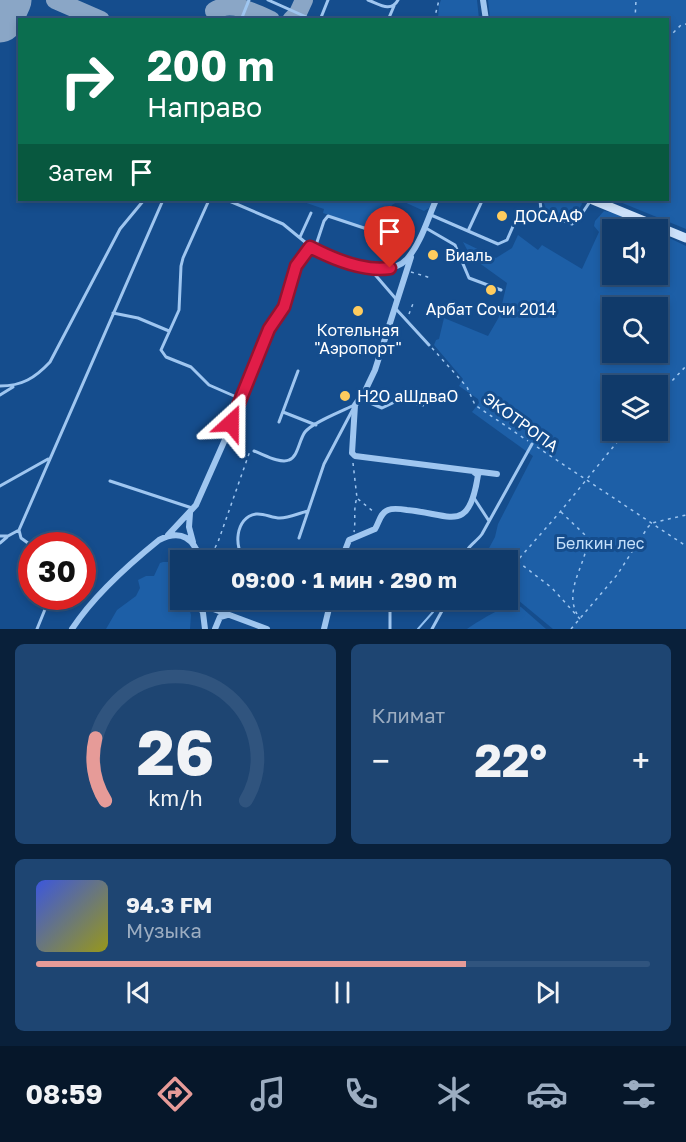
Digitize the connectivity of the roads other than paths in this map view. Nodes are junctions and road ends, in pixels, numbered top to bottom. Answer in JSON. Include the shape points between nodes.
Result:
{"nodes":[{"id":1,"x":249,"y":0,"type":"edge"},
{"id":2,"x":268,"y":0,"type":"edge"},
{"id":3,"x":328,"y":0,"type":"edge"},
{"id":4,"x":368,"y":0,"type":"edge"},
{"id":5,"x":398,"y":0,"type":"edge"},
{"id":6,"x":483,"y":0,"type":"edge"},
{"id":7,"x":394,"y":6,"type":"junction"},
{"id":8,"x":242,"y":18,"type":"edge"},
{"id":9,"x":308,"y":18,"type":"edge"},
{"id":10,"x":321,"y":18,"type":"edge"},
{"id":11,"x":389,"y":18,"type":"edge"},
{"id":12,"x":486,"y":18,"type":"edge"},
{"id":13,"x":143,"y":201,"type":"edge"},
{"id":14,"x":163,"y":201,"type":"edge"},
{"id":15,"x":209,"y":201,"type":"edge"},
{"id":16,"x":230,"y":201,"type":"edge"},
{"id":17,"x":244,"y":201,"type":"edge"},
{"id":18,"x":436,"y":201,"type":"edge"},
{"id":19,"x":540,"y":201,"type":"edge"},
{"id":20,"x":591,"y":201,"type":"edge"},
{"id":21,"x":594,"y":201,"type":"edge"},
{"id":22,"x":481,"y":203,"type":"dead end"},
{"id":23,"x":243,"y":205,"type":"junction"},
{"id":24,"x":311,"y":213,"type":"dead end"},
{"id":25,"x":429,"y":214,"type":"junction"},
{"id":26,"x":518,"y":215,"type":"dead end"},
{"id":27,"x":424,"y":227,"type":"junction"},
{"id":28,"x":468,"y":231,"type":"junction"},
{"id":29,"x":379,"y":233,"type":"dead end"},
{"id":30,"x":300,"y":237,"type":"junction"},
{"id":31,"x":686,"y":238,"type":"edge"},
{"id":32,"x":312,"y":248,"type":"junction"},
{"id":33,"x":413,"y":250,"type":"junction"},
{"id":34,"x":370,"y":268,"type":"junction"},
{"id":35,"x":501,"y":290,"type":"dead end"},
{"id":36,"x":397,"y":300,"type":"junction"},
{"id":37,"x":394,"y":308,"type":"junction"},
{"id":38,"x":113,"y":313,"type":"junction"},
{"id":39,"x":169,"y":331,"type":"junction"},
{"id":40,"x":429,"y":345,"type":"road end"},
{"id":41,"x":298,"y":370,"type":"dead end"},
{"id":42,"x":0,"y":386,"type":"edge"},
{"id":43,"x":14,"y":386,"type":"junction"},
{"id":44,"x":0,"y":394,"type":"edge"},
{"id":45,"x":360,"y":398,"type":"junction"},
{"id":46,"x":242,"y":400,"type":"junction"},
{"id":47,"x":355,"y":405,"type":"junction"},
{"id":48,"x":423,"y":405,"type":"dead end"},
{"id":49,"x":283,"y":412,"type":"junction"},
{"id":50,"x":279,"y":422,"type":"dead end"},
{"id":51,"x":316,"y":425,"type":"junction"},
{"id":52,"x":532,"y":444,"type":"road end"},
{"id":53,"x":254,"y":451,"type":"road end"},
{"id":54,"x":50,"y":458,"type":"junction"},
{"id":55,"x":473,"y":471,"type":"junction"},
{"id":56,"x":497,"y":474,"type":"dead end"},
{"id":57,"x":110,"y":481,"type":"dead end"},
{"id":58,"x":0,"y":486,"type":"edge"},
{"id":59,"x":474,"y":498,"type":"junction"},
{"id":60,"x":192,"y":511,"type":"junction"},
{"id":61,"x":308,"y":511,"type":"junction"},
{"id":62,"x":489,"y":520,"type":"junction"},
{"id":63,"x":19,"y":530,"type":"joint"},
{"id":64,"x":168,"y":535,"type":"junction"},
{"id":65,"x":0,"y":536,"type":"edge"},
{"id":66,"x":8,"y":536,"type":"junction"},
{"id":67,"x":299,"y":538,"type":"dead end"},
{"id":68,"x":0,"y":543,"type":"edge"},
{"id":69,"x":193,"y":544,"type":"junction"},
{"id":70,"x":195,"y":550,"type":"edge"},
{"id":71,"x":239,"y":550,"type":"edge"},
{"id":72,"x":344,"y":550,"type":"edge"},
{"id":73,"x":467,"y":550,"type":"edge"},
{"id":74,"x":45,"y":610,"type":"edge"},
{"id":75,"x":202,"y":610,"type":"edge"},
{"id":76,"x":218,"y":610,"type":"edge"},
{"id":77,"x":329,"y":610,"type":"edge"},
{"id":78,"x":390,"y":610,"type":"edge"},
{"id":79,"x":442,"y":610,"type":"edge"},
{"id":80,"x":230,"y":615,"type":"junction"},
{"id":81,"x":37,"y":629,"type":"edge"},
{"id":82,"x":72,"y":629,"type":"edge"},
{"id":83,"x":205,"y":629,"type":"edge"},
{"id":84,"x":215,"y":629,"type":"edge"},
{"id":85,"x":267,"y":629,"type":"edge"},
{"id":86,"x":324,"y":629,"type":"edge"},
{"id":87,"x":390,"y":629,"type":"edge"},
{"id":88,"x":432,"y":629,"type":"edge"}],
"edges":[{"from":1,"to":8,"type":"lane"},
{"from":2,"to":9,"type":"lane"},
{"from":3,"to":10,"type":"lane"},
{"from":4,"to":7,"type":"lane"},
{"from":5,"to":7,"type":"lane"},
{"from":6,"to":12,"type":"street"},
{"from":7,"to":11,"type":"lane"},
{"from":13,"to":43,"type":"lane","via":[[120,229],[50,362],[29,381]]},
{"from":14,"to":38,"type":"lane"},
{"from":15,"to":39,"type":"lane","via":[[183,258],[179,310]]},
{"from":16,"to":23,"type":"lane"},
{"from":17,"to":23,"type":"lane"},
{"from":18,"to":25,"type":"street"},
{"from":19,"to":20,"type":"lane","via":[[544,213],[572,224]]},
{"from":21,"to":31,"type":"main road"},
{"from":22,"to":28,"type":"lane"},
{"from":23,"to":30,"type":"lane","via":[[283,224]]},
{"from":24,"to":30,"type":"lane"},
{"from":25,"to":27,"type":"street"},
{"from":25,"to":28,"type":"lane"},
{"from":26,"to":28,"type":"lane","via":[[506,241],[498,244]]},
{"from":27,"to":33,"type":"street"},
{"from":27,"to":35,"type":"lane","via":[[455,245],[469,278]]},
{"from":29,"to":32,"type":"lane","via":[[328,216]]},
{"from":30,"to":32,"type":"lane"},
{"from":32,"to":34,"type":"street"},
{"from":32,"to":46,"type":"street","via":[[296,266],[284,307],[269,329]]},
{"from":33,"to":34,"type":"street","via":[[398,266]]},
{"from":33,"to":36,"type":"street"},
{"from":34,"to":36,"type":"lane"},
{"from":36,"to":37,"type":"street"},
{"from":37,"to":40,"type":"lane"},
{"from":37,"to":45,"type":"street","via":[[375,370]]},
{"from":38,"to":39,"type":"lane"},
{"from":38,"to":54,"type":"lane"},
{"from":39,"to":46,"type":"lane","via":[[162,354],[191,368],[209,385]]},
{"from":41,"to":49,"type":"lane"},
{"from":42,"to":43,"type":"lane"},
{"from":43,"to":44,"type":"lane"},
{"from":45,"to":47,"type":"street"},
{"from":45,"to":48,"type":"lane","via":[[382,408],[399,400]]},
{"from":46,"to":60,"type":"street"},
{"from":47,"to":51,"type":"lane"},
{"from":47,"to":55,"type":"street","via":[[355,456]]},
{"from":47,"to":61,"type":"lane","via":[[324,464]]},
{"from":49,"to":50,"type":"lane"},
{"from":49,"to":51,"type":"lane"},
{"from":51,"to":53,"type":"lane","via":[[304,433],[290,460],[284,462]]},
{"from":52,"to":62,"type":"lane"},
{"from":54,"to":58,"type":"lane"},
{"from":54,"to":63,"type":"lane"},
{"from":55,"to":56,"type":"street"},
{"from":55,"to":59,"type":"street","via":[[478,475]]},
{"from":57,"to":60,"type":"lane"},
{"from":59,"to":62,"type":"lane"},
{"from":59,"to":72,"type":"street","via":[[466,512],[453,518],[392,509],[384,512],[375,529],[352,538]]},
{"from":60,"to":64,"type":"street"},
{"from":60,"to":69,"type":"street","via":[[189,527]]},
{"from":61,"to":67,"type":"lane"},
{"from":61,"to":71,"type":"lane","via":[[281,518],[250,516],[243,522],[237,540]]},
{"from":62,"to":73,"type":"lane"},
{"from":63,"to":66,"type":"lane"},
{"from":64,"to":69,"type":"street","via":[[183,536]]},
{"from":64,"to":82,"type":"street","via":[[147,549],[106,588]]},
{"from":65,"to":66,"type":"lane"},
{"from":66,"to":68,"type":"lane"},
{"from":69,"to":70,"type":"street"},
{"from":74,"to":81,"type":"lane"},
{"from":75,"to":83,"type":"street"},
{"from":76,"to":80,"type":"street"},
{"from":77,"to":86,"type":"street"},
{"from":78,"to":87,"type":"lane"},
{"from":79,"to":88,"type":"lane"},
{"from":80,"to":84,"type":"street","via":[[220,617]]},
{"from":80,"to":85,"type":"street"}]}
